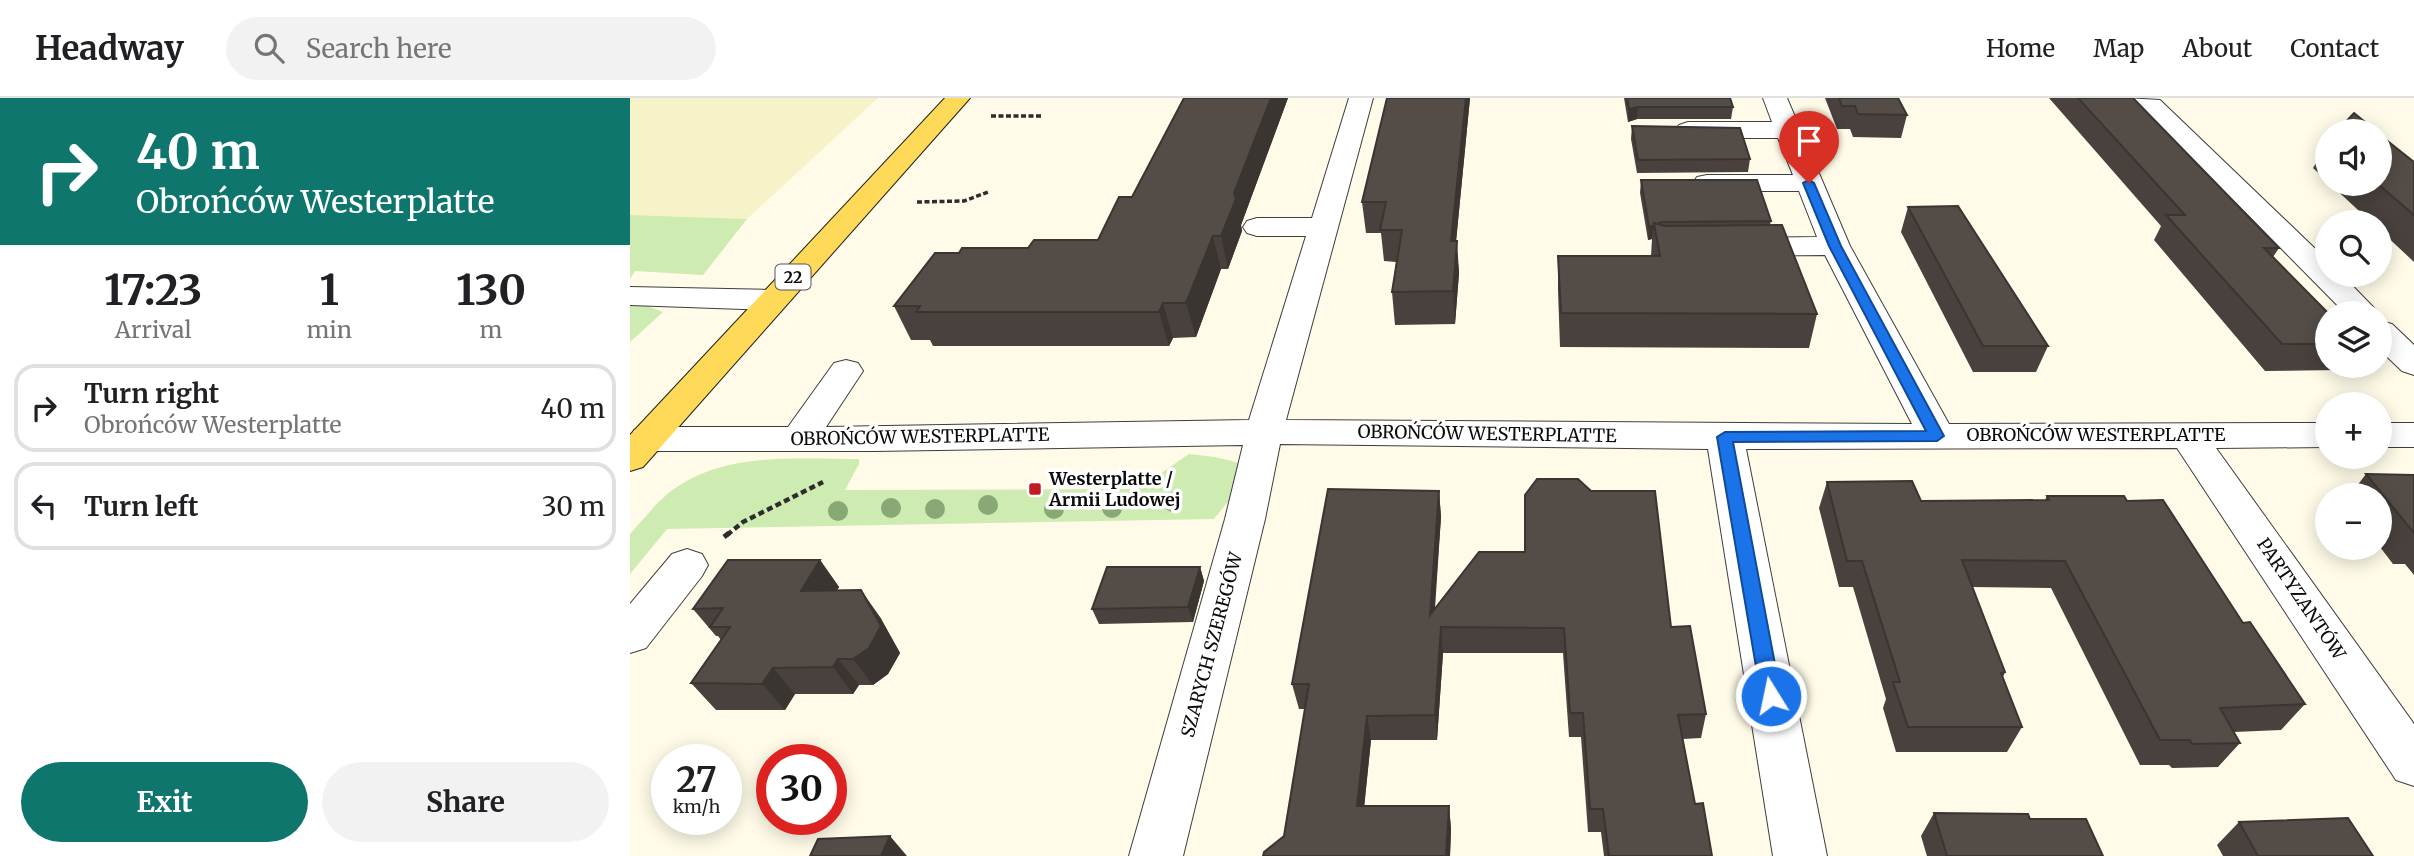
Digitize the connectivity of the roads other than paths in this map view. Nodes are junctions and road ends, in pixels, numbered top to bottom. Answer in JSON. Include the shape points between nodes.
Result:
{"nodes":[{"id":1,"x":1361,"y":98,"type":"edge"},
{"id":2,"x":1775,"y":98,"type":"edge"},
{"id":3,"x":2137,"y":98,"type":"edge"},
{"id":4,"x":970,"y":107,"type":"edge"},
{"id":5,"x":1665,"y":130,"type":"edge"},
{"id":6,"x":1788,"y":130,"type":"junction"},
{"id":7,"x":1679,"y":183,"type":"edge"},
{"id":8,"x":1809,"y":183,"type":"junction"},
{"id":9,"x":1256,"y":227,"type":"dead end"},
{"id":10,"x":1324,"y":227,"type":"junction"},
{"id":11,"x":1835,"y":246,"type":"junction"},
{"id":12,"x":1714,"y":247,"type":"edge"},
{"id":13,"x":630,"y":296,"type":"edge"},
{"id":14,"x":773,"y":300,"type":"junction"},
{"id":15,"x":2350,"y":301,"type":"edge"},
{"id":16,"x":2392,"y":343,"type":"edge"},
{"id":17,"x":2414,"y":364,"type":"edge"},
{"id":18,"x":846,"y":371,"type":"dead end"},
{"id":19,"x":1264,"y":432,"type":"junction"},
{"id":20,"x":2187,"y":434,"type":"junction"},
{"id":21,"x":2315,"y":435,"type":"edge"},
{"id":22,"x":2392,"y":435,"type":"edge"},
{"id":23,"x":1937,"y":436,"type":"junction"},
{"id":24,"x":2414,"y":436,"type":"edge"},
{"id":25,"x":1725,"y":437,"type":"junction"},
{"id":26,"x":799,"y":438,"type":"junction"},
{"id":27,"x":639,"y":449,"type":"edge"},
{"id":28,"x":687,"y":565,"type":"road end"},
{"id":29,"x":630,"y":635,"type":"edge"},
{"id":30,"x":2414,"y":764,"type":"edge"},
{"id":31,"x":1156,"y":856,"type":"edge"},
{"id":32,"x":1800,"y":856,"type":"edge"}],
"edges":[{"from":1,"to":10,"type":"street","name":"SZARYCH SZEREGÓW"},
{"from":2,"to":6,"type":"street"},
{"from":3,"to":15,"type":"street","via":[[2178,130]]},
{"from":4,"to":14,"type":"main road","number":"22"},
{"from":5,"to":6,"type":"street"},
{"from":6,"to":8,"type":"street"},
{"from":7,"to":8,"type":"street"},
{"from":8,"to":11,"type":"street"},
{"from":9,"to":10,"type":"street"},
{"from":10,"to":19,"type":"street","name":"SZARYCH SZEREGÓW"},
{"from":11,"to":12,"type":"street"},
{"from":11,"to":23,"type":"street"},
{"from":13,"to":14,"type":"street"},
{"from":14,"to":27,"type":"main road","number":"22"},
{"from":16,"to":17,"type":"street"},
{"from":18,"to":26,"type":"street"},
{"from":19,"to":25,"type":"street","name":"OBROŃCÓW WESTERPLATTE"},
{"from":19,"to":26,"type":"street","name":"OBROŃCÓW WESTERPLATTE"},
{"from":19,"to":31,"type":"street","name":"SZARYCH SZEREGÓW"},
{"from":20,"to":21,"type":"street","name":"OBROŃCÓW WESTERPLATTE"},
{"from":20,"to":23,"type":"street","name":"OBROŃCÓW WESTERPLATTE"},
{"from":20,"to":30,"type":"street","name":"PARTYZANTÓW"},
{"from":22,"to":24,"type":"street"},
{"from":23,"to":25,"type":"street","name":"OBROŃCÓW WESTERPLATTE"},
{"from":25,"to":32,"type":"street"},
{"from":26,"to":27,"type":"street","name":"OBROŃCÓW WESTERPLATTE"},
{"from":28,"to":29,"type":"street"}]}
